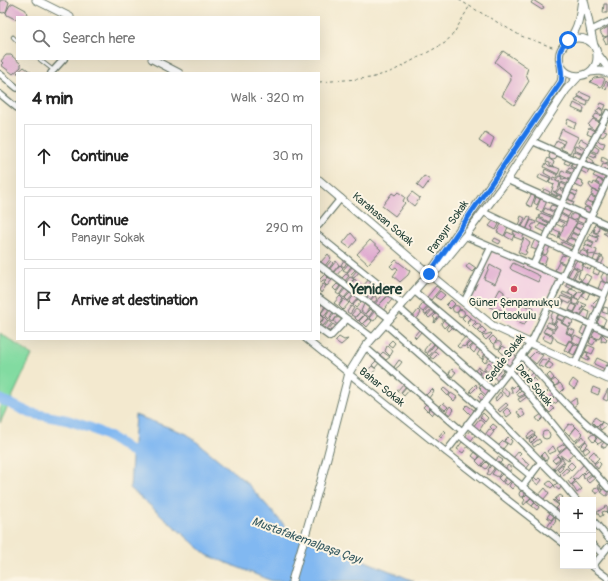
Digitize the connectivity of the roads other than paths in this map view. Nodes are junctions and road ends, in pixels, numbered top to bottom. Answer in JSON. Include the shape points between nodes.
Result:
{"nodes":[{"id":1,"x":36,"y":0,"type":"edge"},
{"id":2,"x":583,"y":0,"type":"edge"},
{"id":3,"x":68,"y":16,"type":"edge"},
{"id":4,"x":608,"y":22,"type":"edge"},
{"id":5,"x":590,"y":31,"type":"junction"},
{"id":6,"x":13,"y":37,"type":"dead end"},
{"id":7,"x":16,"y":40,"type":"edge"},
{"id":8,"x":568,"y":40,"type":"junction"},
{"id":9,"x":595,"y":50,"type":"junction"},
{"id":10,"x":40,"y":60,"type":"edge"},
{"id":11,"x":63,"y":60,"type":"edge"},
{"id":12,"x":154,"y":60,"type":"edge"},
{"id":13,"x":560,"y":64,"type":"junction"},
{"id":14,"x":607,"y":64,"type":"edge"},
{"id":15,"x":52,"y":72,"type":"edge"},
{"id":16,"x":177,"y":72,"type":"edge"},
{"id":17,"x":590,"y":72,"type":"junction"},
{"id":18,"x":608,"y":73,"type":"edge"},
{"id":19,"x":0,"y":74,"type":"edge"},
{"id":20,"x":579,"y":76,"type":"junction"},
{"id":21,"x":16,"y":87,"type":"edge"},
{"id":22,"x":0,"y":94,"type":"edge"},
{"id":23,"x":16,"y":107,"type":"edge"},
{"id":24,"x":608,"y":112,"type":"edge"},
{"id":25,"x":532,"y":141,"type":"junction"},
{"id":26,"x":581,"y":163,"type":"junction"},
{"id":27,"x":608,"y":175,"type":"edge"},
{"id":28,"x":507,"y":180,"type":"junction"},
{"id":29,"x":608,"y":180,"type":"edge"},
{"id":30,"x":320,"y":181,"type":"edge"},
{"id":31,"x":341,"y":198,"type":"junction"},
{"id":32,"x":562,"y":204,"type":"junction"},
{"id":33,"x":483,"y":212,"type":"junction"},
{"id":34,"x":591,"y":217,"type":"junction"},
{"id":35,"x":320,"y":224,"type":"edge"},
{"id":36,"x":608,"y":225,"type":"edge"},
{"id":37,"x":465,"y":236,"type":"junction"},
{"id":38,"x":320,"y":237,"type":"edge"},
{"id":39,"x":545,"y":241,"type":"junction"},
{"id":40,"x":491,"y":247,"type":"junction"},
{"id":41,"x":573,"y":255,"type":"junction"},
{"id":42,"x":320,"y":265,"type":"edge"},
{"id":43,"x":533,"y":265,"type":"junction"},
{"id":44,"x":608,"y":271,"type":"edge"},
{"id":45,"x":429,"y":274,"type":"junction"},
{"id":46,"x":562,"y":278,"type":"junction"},
{"id":47,"x":608,"y":286,"type":"edge"},
{"id":48,"x":414,"y":291,"type":"junction"},
{"id":49,"x":604,"y":295,"type":"junction"},
{"id":50,"x":320,"y":299,"type":"edge"},
{"id":51,"x":464,"y":302,"type":"junction"},
{"id":52,"x":401,"y":306,"type":"junction"},
{"id":53,"x":548,"y":306,"type":"junction"},
{"id":54,"x":347,"y":319,"type":"junction"},
{"id":55,"x":388,"y":321,"type":"junction"},
{"id":56,"x":592,"y":325,"type":"junction"},
{"id":57,"x":320,"y":330,"type":"edge"},
{"id":58,"x":608,"y":332,"type":"edge"},
{"id":59,"x":373,"y":338,"type":"junction"},
{"id":60,"x":307,"y":340,"type":"edge"},
{"id":61,"x":530,"y":343,"type":"junction"},
{"id":62,"x":365,"y":347,"type":"junction"},
{"id":63,"x":522,"y":356,"type":"junction"},
{"id":64,"x":575,"y":364,"type":"junction"},
{"id":65,"x":608,"y":369,"type":"edge"},
{"id":66,"x":510,"y":371,"type":"junction"},
{"id":67,"x":349,"y":373,"type":"junction"},
{"id":68,"x":606,"y":378,"type":"edge"},
{"id":69,"x":493,"y":391,"type":"junction"},
{"id":70,"x":482,"y":405,"type":"junction"},
{"id":71,"x":467,"y":424,"type":"junction"},
{"id":72,"x":460,"y":433,"type":"junction"},
{"id":73,"x":608,"y":441,"type":"edge"},
{"id":74,"x":446,"y":452,"type":"junction"},
{"id":75,"x":541,"y":462,"type":"junction"},
{"id":76,"x":531,"y":476,"type":"junction"},
{"id":77,"x":522,"y":487,"type":"junction"},
{"id":78,"x":608,"y":488,"type":"edge"},
{"id":79,"x":574,"y":497,"type":"edge"},
{"id":80,"x":560,"y":517,"type":"edge"},
{"id":81,"x":596,"y":524,"type":"edge"},
{"id":82,"x":608,"y":538,"type":"edge"},
{"id":83,"x":560,"y":541,"type":"edge"},
{"id":84,"x":608,"y":547,"type":"edge"},
{"id":85,"x":596,"y":548,"type":"edge"},
{"id":86,"x":602,"y":554,"type":"junction"},
{"id":87,"x":596,"y":562,"type":"edge"},
{"id":88,"x":596,"y":568,"type":"edge"},
{"id":89,"x":608,"y":578,"type":"edge"},
{"id":90,"x":292,"y":581,"type":"edge"}],
"edges":[{"from":1,"to":3,"type":"street"},
{"from":2,"to":5,"type":"street"},
{"from":2,"to":8,"type":"street","via":[[575,31]]},
{"from":4,"to":5,"type":"street"},
{"from":5,"to":9,"type":"street"},
{"from":6,"to":7,"type":"lane"},
{"from":8,"to":9,"type":"street","via":[[587,40]]},
{"from":8,"to":13,"type":"street","via":[[560,50]]},
{"from":9,"to":14,"type":"street"},
{"from":9,"to":17,"type":"street","via":[[597,62]]},
{"from":10,"to":15,"type":"lane"},
{"from":11,"to":15,"type":"street"},
{"from":12,"to":16,"type":"street"},
{"from":13,"to":20,"type":"street","via":[[567,72]]},
{"from":13,"to":45,"type":"street","name":"Panayır Sokak","via":[[561,82]]},
{"from":17,"to":18,"type":"street"},
{"from":17,"to":20,"type":"street"},
{"from":19,"to":21,"type":"street"},
{"from":20,"to":25,"type":"street","name":"Panayır Sokak","via":[[566,90]]},
{"from":22,"to":23,"type":"street"},
{"from":24,"to":26,"type":"street"},
{"from":25,"to":26,"type":"street"},
{"from":25,"to":28,"type":"street","name":"Panayır Sokak"},
{"from":26,"to":27,"type":"street"},
{"from":26,"to":32,"type":"street"},
{"from":28,"to":32,"type":"street"},
{"from":28,"to":33,"type":"street","name":"Panayır Sokak"},
{"from":29,"to":34,"type":"street","name":"Sedde Sokak"},
{"from":30,"to":31,"type":"street","name":"Karahasan Sokak"},
{"from":31,"to":35,"type":"street"},
{"from":31,"to":45,"type":"street","name":"Karahasan Sokak"},
{"from":32,"to":34,"type":"street"},
{"from":32,"to":39,"type":"street"},
{"from":33,"to":37,"type":"street","name":"Panayır Sokak"},
{"from":33,"to":39,"type":"street"},
{"from":34,"to":36,"type":"street"},
{"from":34,"to":41,"type":"street","name":"Sedde Sokak"},
{"from":37,"to":40,"type":"street"},
{"from":37,"to":45,"type":"street","name":"Panayır Sokak","via":[[438,269]]},
{"from":38,"to":52,"type":"street"},
{"from":39,"to":41,"type":"street"},
{"from":39,"to":43,"type":"street"},
{"from":40,"to":43,"type":"street"},
{"from":40,"to":51,"type":"street"},
{"from":41,"to":44,"type":"street"},
{"from":41,"to":46,"type":"street","name":"Sedde Sokak"},
{"from":42,"to":55,"type":"street"},
{"from":43,"to":46,"type":"street"},
{"from":45,"to":48,"type":"street"},
{"from":45,"to":51,"type":"street","name":"Karahasan Sokak"},
{"from":46,"to":49,"type":"street"},
{"from":46,"to":53,"type":"street","name":"Sedde Sokak"},
{"from":47,"to":49,"type":"street"},
{"from":48,"to":52,"type":"street"},
{"from":48,"to":66,"type":"street","name":"Dere Sokak"},
{"from":49,"to":56,"type":"street"},
{"from":50,"to":54,"type":"street"},
{"from":51,"to":61,"type":"street","name":"Karahasan Sokak","via":[[493,326]]},
{"from":52,"to":55,"type":"street"},
{"from":52,"to":69,"type":"street"},
{"from":53,"to":56,"type":"street"},
{"from":53,"to":61,"type":"street","name":"Sedde Sokak"},
{"from":54,"to":57,"type":"street","via":[[330,337]]},
{"from":54,"to":59,"type":"street"},
{"from":55,"to":59,"type":"street"},
{"from":55,"to":70,"type":"street"},
{"from":56,"to":58,"type":"street"},
{"from":56,"to":64,"type":"street"},
{"from":59,"to":62,"type":"street"},
{"from":60,"to":67,"type":"street","name":"Bahar Sokak"},
{"from":61,"to":63,"type":"street","name":"Sedde Sokak"},
{"from":61,"to":64,"type":"street","name":"Karahasan Sokak"},
{"from":62,"to":67,"type":"street"},
{"from":62,"to":72,"type":"street"},
{"from":63,"to":66,"type":"street","name":"Sedde Sokak"},
{"from":63,"to":73,"type":"street","via":[[572,412]]},
{"from":64,"to":68,"type":"street","name":"Karahasan Sokak"},
{"from":65,"to":68,"type":"street"},
{"from":66,"to":69,"type":"street","name":"Sedde Sokak"},
{"from":66,"to":78,"type":"street","name":"Dere Sokak"},
{"from":67,"to":74,"type":"street","name":"Bahar Sokak"},
{"from":67,"to":90,"type":"street"},
{"from":69,"to":70,"type":"street","name":"Sedde Sokak"},
{"from":70,"to":71,"type":"street","name":"Sedde Sokak"},
{"from":70,"to":75,"type":"street"},
{"from":71,"to":72,"type":"street","name":"Sedde Sokak"},
{"from":71,"to":76,"type":"street"},
{"from":72,"to":74,"type":"street","name":"Sedde Sokak"},
{"from":72,"to":77,"type":"street"},
{"from":74,"to":83,"type":"street","name":"Bahar Sokak"},
{"from":75,"to":76,"type":"street"},
{"from":75,"to":79,"type":"street"},
{"from":76,"to":77,"type":"street"},
{"from":77,"to":80,"type":"street"},
{"from":81,"to":82,"type":"street"},
{"from":84,"to":86,"type":"street"},
{"from":85,"to":86,"type":"street"},
{"from":86,"to":87,"type":"street"},
{"from":88,"to":89,"type":"street"}]}
